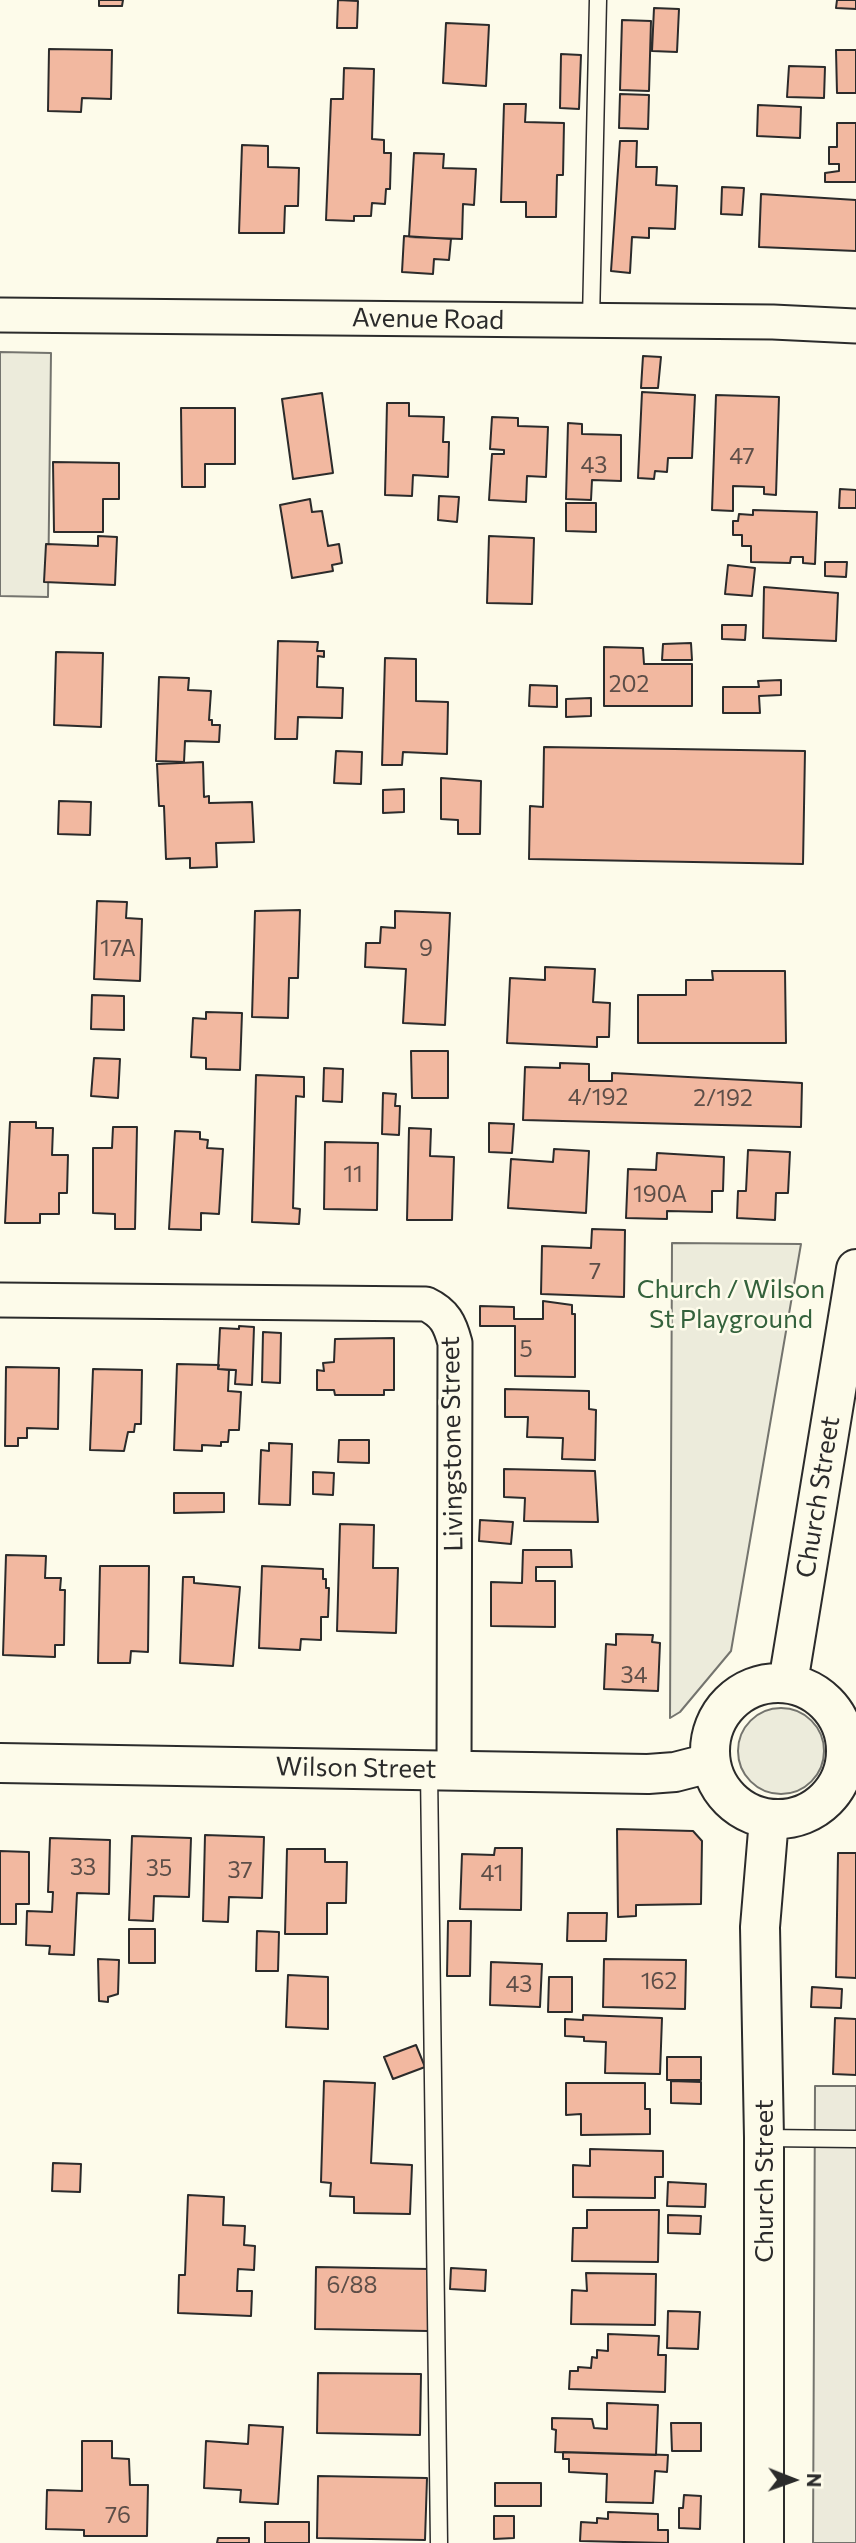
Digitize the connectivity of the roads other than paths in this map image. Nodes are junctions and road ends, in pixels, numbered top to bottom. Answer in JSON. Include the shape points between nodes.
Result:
{"nodes":[{"id":1,"x":598,"y":0,"type":"edge"},
{"id":2,"x":0,"y":315,"type":"edge"},
{"id":3,"x":591,"y":320,"type":"junction"},
{"id":4,"x":856,"y":326,"type":"edge"},
{"id":5,"x":856,"y":1269,"type":"edge"},
{"id":6,"x":0,"y":1300,"type":"edge"},
{"id":7,"x":788,"y":1683,"type":"junction"},
{"id":8,"x":0,"y":1763,"type":"edge"},
{"id":9,"x":710,"y":1763,"type":"junction"},
{"id":10,"x":850,"y":1763,"type":"edge"},
{"id":11,"x":441,"y":1769,"type":"junction"},
{"id":12,"x":769,"y":1819,"type":"junction"},
{"id":13,"x":764,"y":2138,"type":"junction"},
{"id":14,"x":856,"y":2139,"type":"edge"},
{"id":15,"x":439,"y":2543,"type":"edge"},
{"id":16,"x":764,"y":2543,"type":"edge"}],
"edges":[{"from":1,"to":3,"type":"lane"},
{"from":2,"to":3,"type":"street","name":"Avenue Road"},
{"from":3,"to":4,"type":"street","name":"Avenue Road"},
{"from":5,"to":7,"type":"street","name":"Church Street"},
{"from":6,"to":11,"type":"street","name":"Livingstone Street","via":[[426,1304],[439,1310],[455,1343]]},
{"from":7,"to":9,"type":"street","via":[[766,1683],[728,1703],[710,1741]]},
{"from":7,"to":10,"type":"street","via":[[808,1689],[826,1702],[839,1720]]},
{"from":8,"to":11,"type":"street","name":"Wilson Street"},
{"from":9,"to":11,"type":"street","name":"Wilson Street","via":[[648,1774]]},
{"from":9,"to":12,"type":"street","via":[[731,1801],[748,1813]]},
{"from":10,"to":12,"type":"street","via":[[818,1806],[804,1815]]},
{"from":11,"to":15,"type":"lane"},
{"from":12,"to":13,"type":"street","name":"Church Street","via":[[760,1927]]},
{"from":13,"to":14,"type":"lane"},
{"from":13,"to":16,"type":"street","name":"Church Street"}]}
